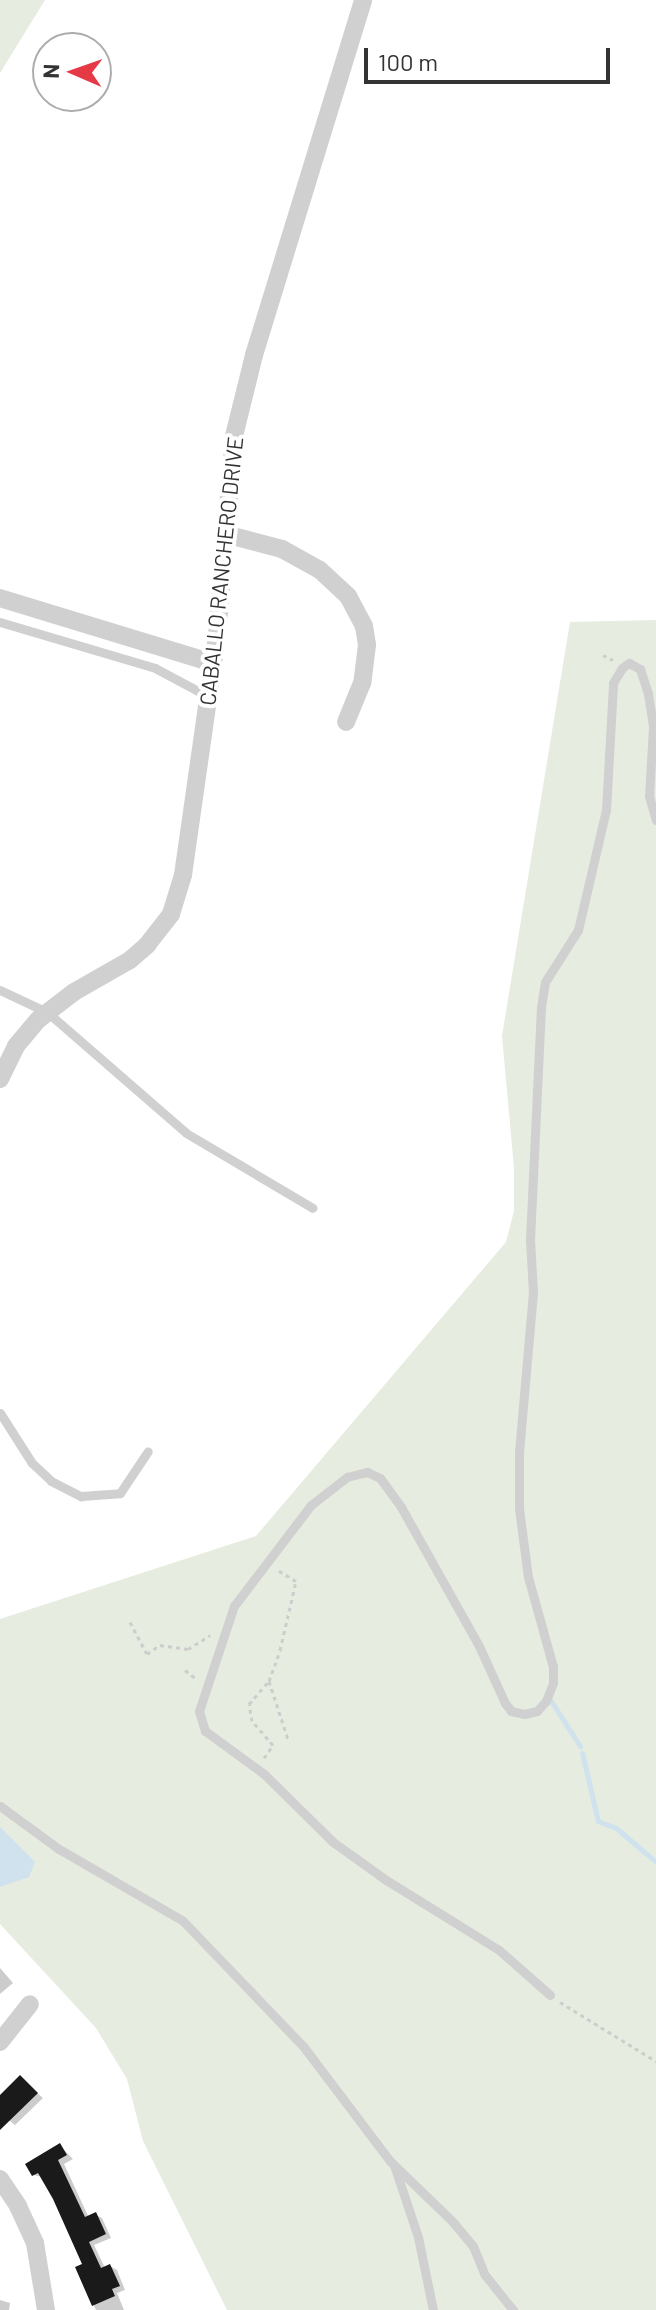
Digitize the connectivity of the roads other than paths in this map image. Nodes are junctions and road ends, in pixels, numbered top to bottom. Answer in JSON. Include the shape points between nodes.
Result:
{"nodes":[{"id":1,"x":363,"y":0,"type":"edge"},
{"id":2,"x":225,"y":534,"type":"junction"},
{"id":3,"x":0,"y":598,"type":"edge"},
{"id":4,"x":0,"y":622,"type":"edge"},
{"id":5,"x":213,"y":663,"type":"junction"},
{"id":6,"x":209,"y":697,"type":"junction"},
{"id":7,"x":346,"y":722,"type":"dead end"},
{"id":8,"x":656,"y":820,"type":"edge"},
{"id":9,"x":0,"y":990,"type":"edge"},
{"id":10,"x":47,"y":1012,"type":"junction"},
{"id":11,"x":0,"y":1079,"type":"edge"},
{"id":12,"x":313,"y":1208,"type":"dead end"},
{"id":13,"x":0,"y":1413,"type":"edge"},
{"id":14,"x":148,"y":1451,"type":"dead end"},
{"id":15,"x":0,"y":1806,"type":"edge"},
{"id":16,"x":550,"y":1995,"type":"road end"},
{"id":17,"x":30,"y":2004,"type":"dead end"},
{"id":18,"x":0,"y":2042,"type":"edge"},
{"id":19,"x":394,"y":2165,"type":"junction"},
{"id":20,"x":0,"y":2179,"type":"edge"},
{"id":21,"x":46,"y":2310,"type":"edge"},
{"id":22,"x":433,"y":2310,"type":"edge"},
{"id":23,"x":513,"y":2310,"type":"edge"}],
"edges":[{"from":1,"to":2,"type":"street","name":"CABALLO RANCHERO DRIVE","via":[[254,355],[234,436]]},
{"from":2,"to":5,"type":"street","name":"CABALLO RANCHERO DRIVE"},
{"from":2,"to":7,"type":"street","via":[[282,549],[320,570],[348,596],[364,626],[367,645],[362,683]]},
{"from":3,"to":5,"type":"street"},
{"from":4,"to":6,"type":"lane","via":[[155,668]]},
{"from":5,"to":6,"type":"street","name":"CABALLO RANCHERO DRIVE"},
{"from":6,"to":10,"type":"street","name":"CABALLO RANCHERO DRIVE","via":[[183,875],[171,914],[130,960]]},
{"from":8,"to":16,"type":"lane","via":[[649,796],[653,727],[648,694],[640,669],[629,663],[613,683],[606,810],[578,930],[545,982],[541,1007],[531,1207],[533,1293],[519,1481],[528,1577],[553,1667],[546,1701],[537,1711],[511,1711],[435,1567],[374,1473],[352,1474],[321,1496],[288,1531],[229,1613],[201,1703],[200,1723],[208,1734],[256,1768],[351,1857],[488,1943]]},
{"from":9,"to":10,"type":"lane"},
{"from":10,"to":11,"type":"street","name":"CABALLO RANCHERO DRIVE","via":[[21,1039]]},
{"from":10,"to":12,"type":"lane","via":[[186,1133]]},
{"from":13,"to":14,"type":"lane","via":[[32,1463],[51,1481],[81,1496],[120,1493]]},
{"from":15,"to":19,"type":"lane","via":[[59,1849],[183,1921],[303,2046]]},
{"from":17,"to":18,"type":"street"},
{"from":19,"to":22,"type":"lane","via":[[418,2237]]},
{"from":19,"to":23,"type":"lane","via":[[473,2246],[485,2275]]},
{"from":20,"to":21,"type":"street","via":[[35,2243]]}]}
